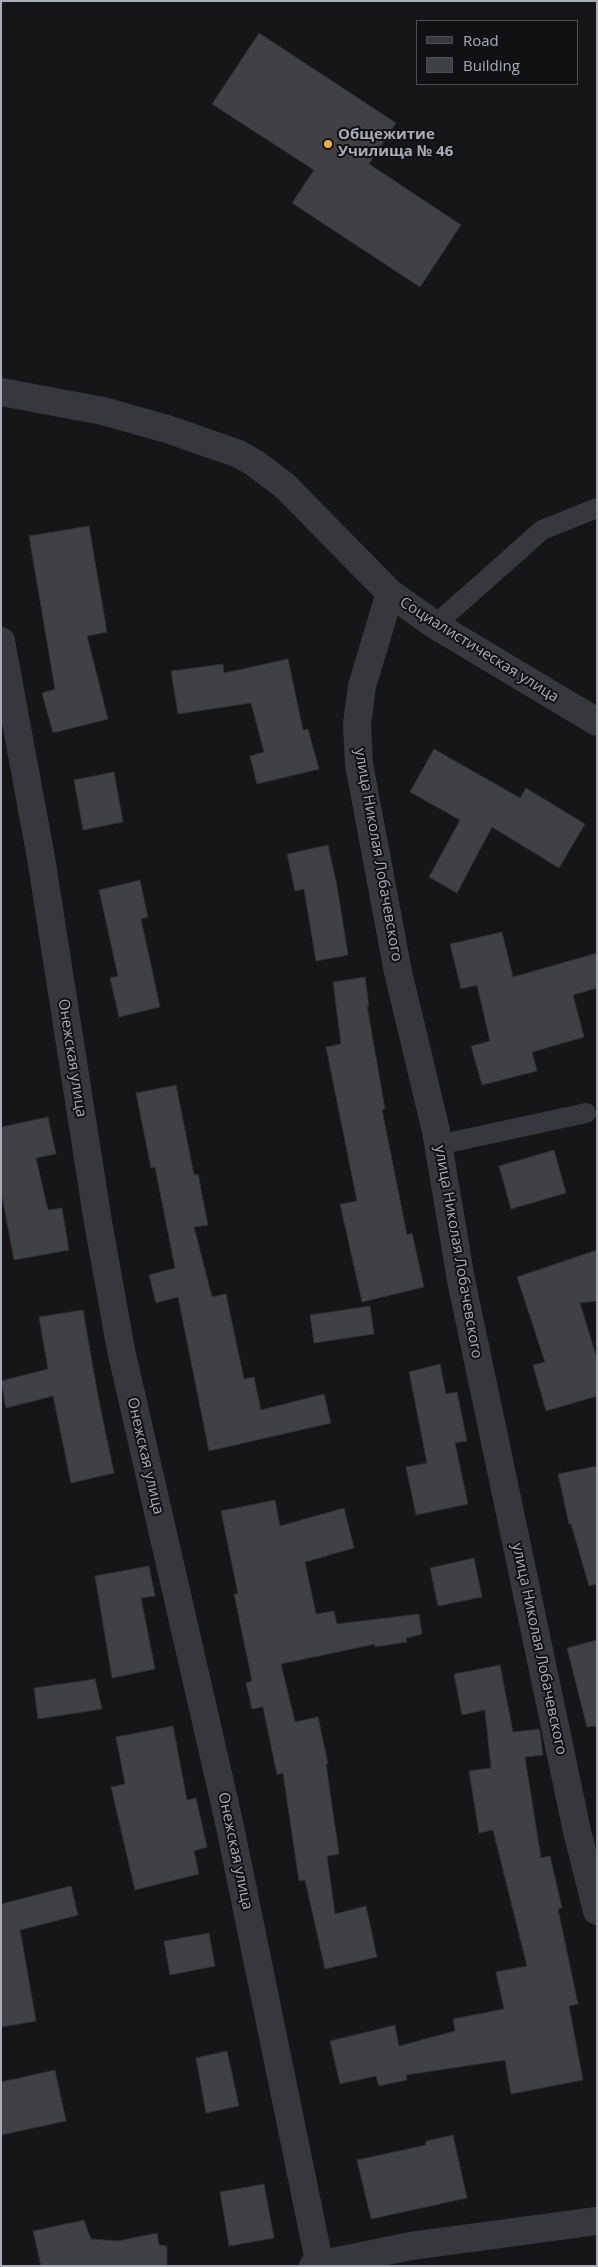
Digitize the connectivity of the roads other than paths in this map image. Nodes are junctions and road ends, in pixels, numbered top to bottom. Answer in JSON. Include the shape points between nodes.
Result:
{"nodes":[{"id":1,"x":1,"y":392,"type":"edge"},
{"id":2,"x":597,"y":508,"type":"edge"},
{"id":3,"x":390,"y":593,"type":"junction"},
{"id":4,"x":435,"y":625,"type":"junction"},
{"id":5,"x":1,"y":641,"type":"edge"},
{"id":6,"x":597,"y":722,"type":"edge"},
{"id":7,"x":586,"y":1113,"type":"dead end"},
{"id":8,"x":438,"y":1145,"type":"junction"},
{"id":9,"x":597,"y":1910,"type":"edge"},
{"id":10,"x":597,"y":2221,"type":"edge"},
{"id":11,"x":318,"y":2265,"type":"edge"}],
"edges":[{"from":1,"to":3,"type":"street","name":"Социалистическая улица","via":[[103,411],[239,454],[285,486]]},
{"from":2,"to":4,"type":"lane","via":[[542,530]]},
{"from":3,"to":4,"type":"street","name":"Социалистическая улица"},
{"from":3,"to":8,"type":"street","name":"улица Николая Лобачевского","via":[[362,686],[357,724],[359,764],[398,972]]},
{"from":4,"to":6,"type":"street","name":"Социалистическая улица"},
{"from":5,"to":11,"type":"street","name":"Онежская улица","via":[[41,858],[121,1350],[229,1822]]},
{"from":7,"to":8,"type":"lane"},
{"from":8,"to":9,"type":"street","name":"улица Николая Лобачевского","via":[[461,1280],[577,1831]]},
{"from":10,"to":11,"type":"street","via":[[411,2246]]}]}
